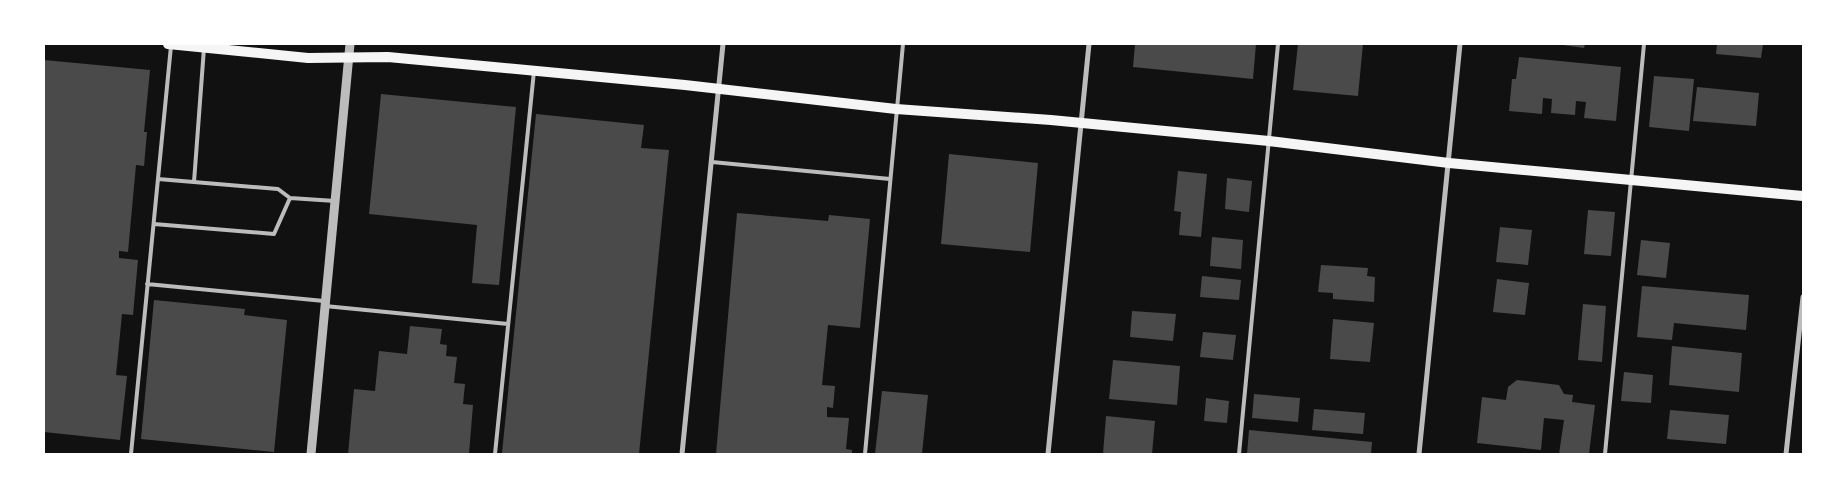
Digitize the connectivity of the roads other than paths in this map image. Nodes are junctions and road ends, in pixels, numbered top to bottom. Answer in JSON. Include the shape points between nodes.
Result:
{"nodes":[{"id":1,"x":170,"y":44,"type":"edge"},
{"id":2,"x":350,"y":44,"type":"edge"},
{"id":3,"x":723,"y":44,"type":"edge"},
{"id":4,"x":903,"y":44,"type":"edge"},
{"id":5,"x":1089,"y":44,"type":"edge"},
{"id":6,"x":1278,"y":44,"type":"edge"},
{"id":7,"x":1460,"y":44,"type":"edge"},
{"id":8,"x":1644,"y":44,"type":"edge"},
{"id":9,"x":193,"y":45,"type":"edge"},
{"id":10,"x":204,"y":48,"type":"junction"},
{"id":11,"x":349,"y":58,"type":"junction"},
{"id":12,"x":534,"y":71,"type":"junction"},
{"id":13,"x":719,"y":90,"type":"junction"},
{"id":14,"x":896,"y":109,"type":"junction"},
{"id":15,"x":1080,"y":124,"type":"junction"},
{"id":16,"x":1269,"y":141,"type":"junction"},
{"id":17,"x":712,"y":162,"type":"junction"},
{"id":18,"x":1449,"y":162,"type":"junction"},
{"id":19,"x":890,"y":178,"type":"junction"},
{"id":20,"x":158,"y":179,"type":"junction"},
{"id":21,"x":1631,"y":180,"type":"junction"},
{"id":22,"x":194,"y":182,"type":"junction"},
{"id":23,"x":1803,"y":196,"type":"edge"},
{"id":24,"x":290,"y":198,"type":"junction"},
{"id":25,"x":335,"y":201,"type":"junction"},
{"id":26,"x":154,"y":224,"type":"junction"},
{"id":27,"x":148,"y":284,"type":"junction"},
{"id":28,"x":1803,"y":297,"type":"edge"},
{"id":29,"x":325,"y":303,"type":"junction"},
{"id":30,"x":508,"y":324,"type":"junction"},
{"id":31,"x":131,"y":454,"type":"edge"},
{"id":32,"x":311,"y":454,"type":"edge"},
{"id":33,"x":495,"y":454,"type":"edge"},
{"id":34,"x":682,"y":454,"type":"edge"},
{"id":35,"x":864,"y":454,"type":"edge"},
{"id":36,"x":1048,"y":454,"type":"edge"},
{"id":37,"x":1239,"y":454,"type":"edge"},
{"id":38,"x":1419,"y":454,"type":"edge"},
{"id":39,"x":1604,"y":454,"type":"edge"},
{"id":40,"x":1786,"y":454,"type":"edge"}],
"edges":[{"from":1,"to":9,"type":"main road"},
{"from":1,"to":20,"type":"lane"},
{"from":2,"to":11,"type":"street"},
{"from":3,"to":13,"type":"street"},
{"from":4,"to":14,"type":"lane"},
{"from":5,"to":15,"type":"street"},
{"from":6,"to":16,"type":"lane"},
{"from":7,"to":18,"type":"street"},
{"from":8,"to":21,"type":"lane"},
{"from":9,"to":10,"type":"main road"},
{"from":10,"to":11,"type":"main road"},
{"from":10,"to":22,"type":"lane"},
{"from":11,"to":12,"type":"main road","via":[[388,57]]},
{"from":11,"to":25,"type":"street"},
{"from":12,"to":13,"type":"main road"},
{"from":12,"to":30,"type":"lane"},
{"from":13,"to":14,"type":"main road"},
{"from":13,"to":17,"type":"street"},
{"from":14,"to":15,"type":"main road"},
{"from":14,"to":19,"type":"lane"},
{"from":15,"to":16,"type":"main road"},
{"from":15,"to":36,"type":"street"},
{"from":16,"to":18,"type":"main road"},
{"from":16,"to":37,"type":"lane"},
{"from":17,"to":19,"type":"lane"},
{"from":17,"to":34,"type":"street"},
{"from":18,"to":21,"type":"main road"},
{"from":18,"to":38,"type":"street"},
{"from":19,"to":35,"type":"lane"},
{"from":20,"to":22,"type":"lane"},
{"from":20,"to":26,"type":"lane"},
{"from":21,"to":23,"type":"main road"},
{"from":21,"to":39,"type":"lane"},
{"from":22,"to":24,"type":"lane","via":[[278,189]]},
{"from":24,"to":25,"type":"lane"},
{"from":24,"to":26,"type":"lane","via":[[274,234]]},
{"from":25,"to":29,"type":"street"},
{"from":26,"to":27,"type":"lane"},
{"from":27,"to":29,"type":"lane"},
{"from":27,"to":31,"type":"lane"},
{"from":28,"to":40,"type":"street"},
{"from":29,"to":30,"type":"lane"},
{"from":29,"to":32,"type":"street"},
{"from":30,"to":33,"type":"lane"}]}
